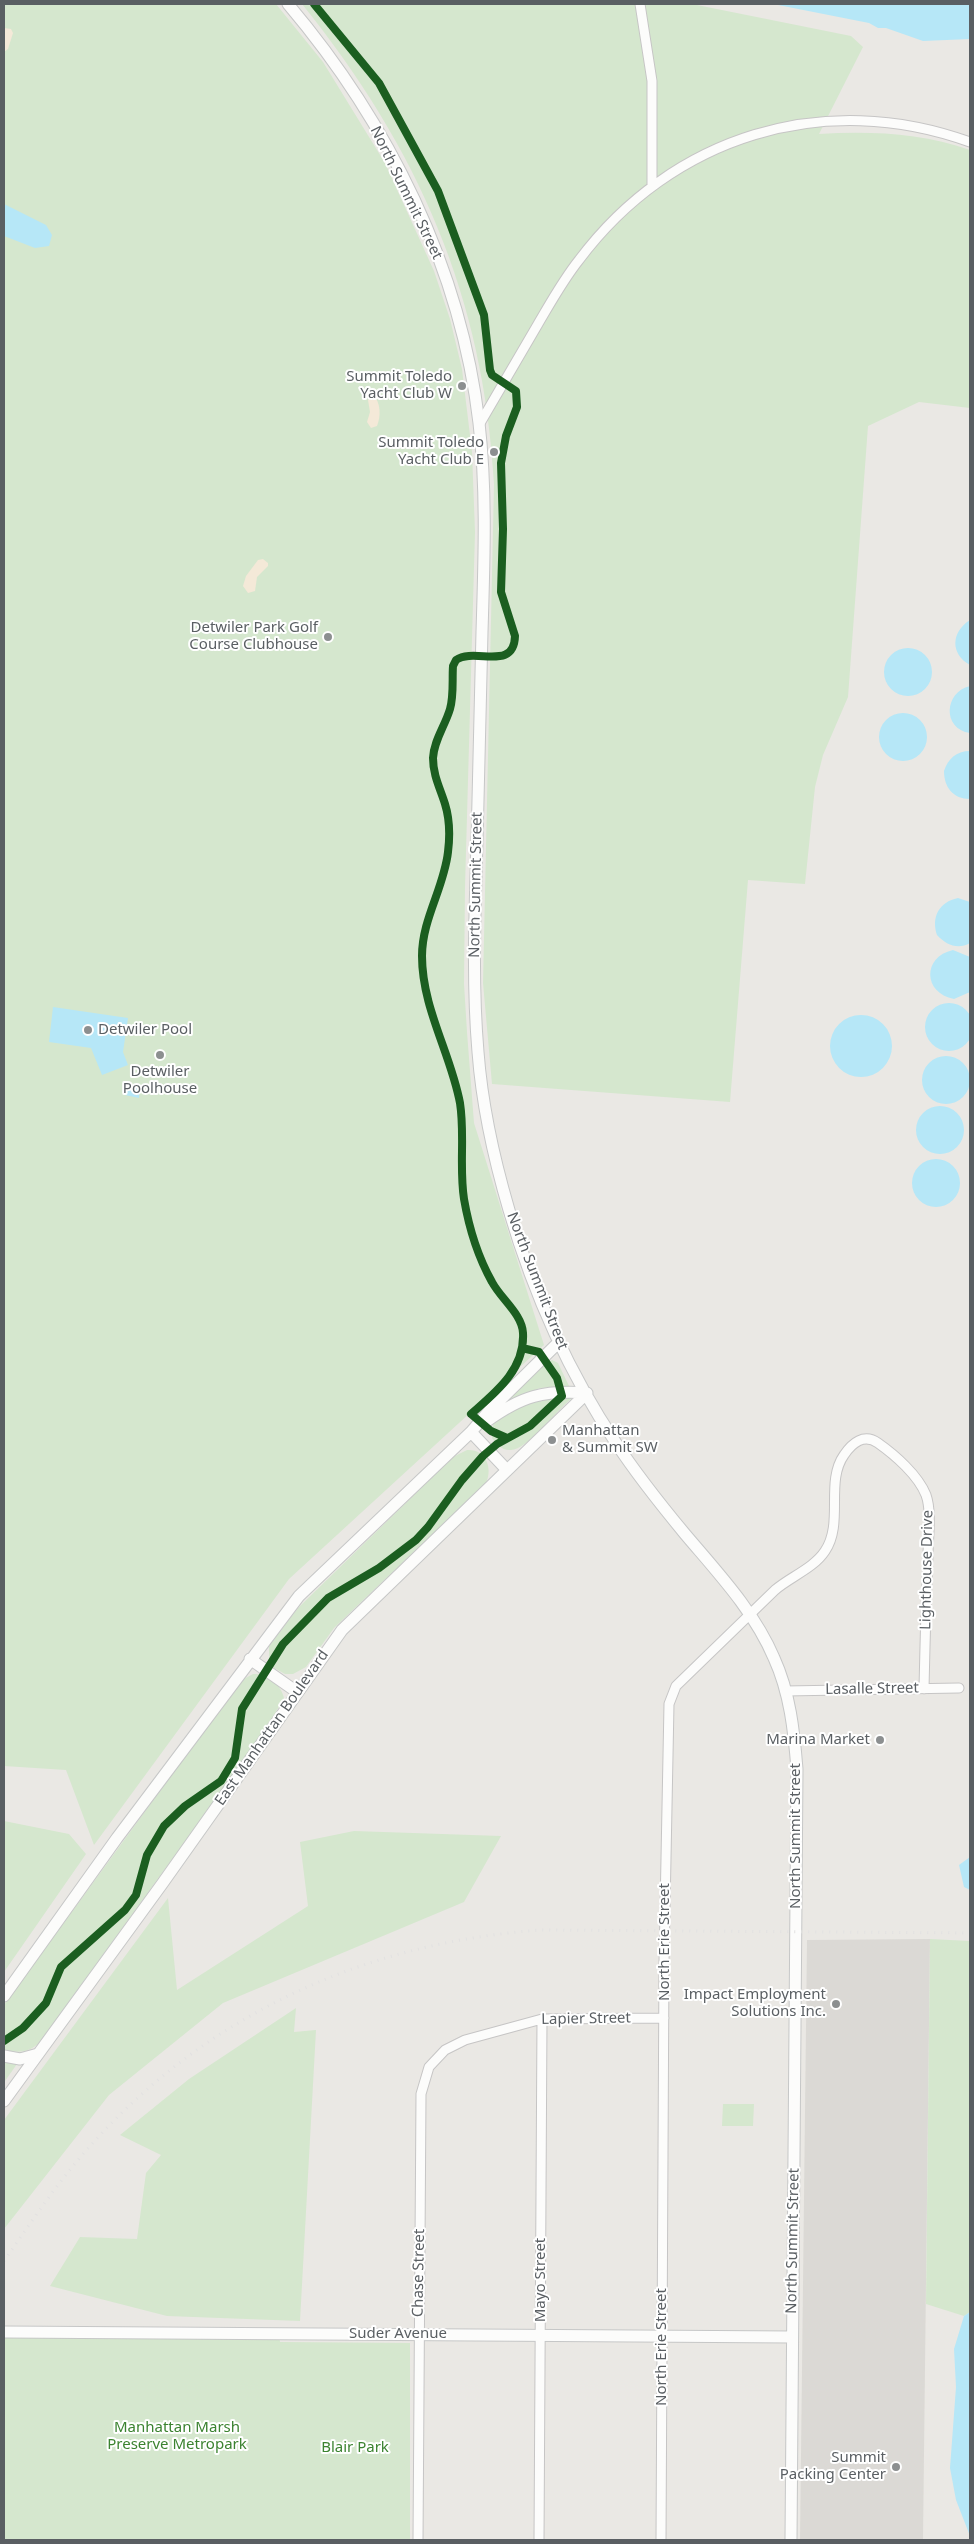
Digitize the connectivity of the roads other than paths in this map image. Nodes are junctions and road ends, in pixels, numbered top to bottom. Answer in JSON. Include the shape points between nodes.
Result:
{"nodes":[{"id":1,"x":288,"y":4,"type":"edge"},
{"id":2,"x":640,"y":4,"type":"edge"},
{"id":3,"x":970,"y":142,"type":"edge"},
{"id":4,"x":652,"y":184,"type":"junction"},
{"id":5,"x":479,"y":425,"type":"junction"},
{"id":6,"x":559,"y":1342,"type":"junction"},
{"id":7,"x":587,"y":1393,"type":"junction"},
{"id":8,"x":471,"y":1432,"type":"junction"},
{"id":9,"x":876,"y":1442,"type":"joint"},
{"id":10,"x":508,"y":1470,"type":"junction"},
{"id":11,"x":750,"y":1615,"type":"junction"},
{"id":12,"x":250,"y":1659,"type":"junction"},
{"id":13,"x":959,"y":1688,"type":"dead end"},
{"id":14,"x":924,"y":1689,"type":"junction"},
{"id":15,"x":785,"y":1691,"type":"junction"},
{"id":16,"x":297,"y":1692,"type":"junction"},
{"id":17,"x":4,"y":1996,"type":"edge"},
{"id":18,"x":664,"y":2018,"type":"junction"},
{"id":19,"x":542,"y":2019,"type":"junction"},
{"id":20,"x":38,"y":2054,"type":"junction"},
{"id":21,"x":4,"y":2056,"type":"edge"},
{"id":22,"x":429,"y":2067,"type":"joint"},
{"id":23,"x":4,"y":2102,"type":"edge"},
{"id":24,"x":4,"y":2332,"type":"edge"},
{"id":25,"x":418,"y":2335,"type":"junction"},
{"id":26,"x":540,"y":2335,"type":"junction"},
{"id":27,"x":662,"y":2336,"type":"junction"},
{"id":28,"x":792,"y":2337,"type":"junction"},
{"id":29,"x":418,"y":2540,"type":"edge"},
{"id":30,"x":539,"y":2540,"type":"edge"},
{"id":31,"x":661,"y":2540,"type":"edge"},
{"id":32,"x":791,"y":2540,"type":"edge"}],
"edges":[{"from":1,"to":5,"type":"street","name":"North Summit Street","via":[[321,44],[352,90],[388,150],[425,223],[458,315]]},
{"from":2,"to":4,"type":"street","via":[[652,81]]},
{"from":3,"to":4,"type":"street","via":[[935,131],[885,122],[834,121],[794,125],[729,143],[703,154]]},
{"from":4,"to":5,"type":"street","via":[[615,218],[578,260]]},
{"from":5,"to":6,"type":"street","name":"North Summit Street","via":[[484,546],[474,908],[478,1053],[489,1128],[508,1208]]},
{"from":6,"to":7,"type":"street","name":"North Summit Street"},
{"from":6,"to":8,"type":"street"},
{"from":7,"to":8,"type":"street","via":[[538,1394],[510,1404]]},
{"from":7,"to":10,"type":"street","name":"East Manhattan Boulevard"},
{"from":7,"to":11,"type":"street","name":"North Summit Street","via":[[634,1469]]},
{"from":8,"to":10,"type":"street"},
{"from":8,"to":12,"type":"street","via":[[299,1596]]},
{"from":9,"to":11,"type":"street","name":"North Erie Street","via":[[868,1438],[858,1440],[843,1456],[837,1477],[834,1523],[826,1550],[812,1565],[788,1579]]},
{"from":9,"to":14,"type":"street","name":"Lighthouse Drive","via":[[902,1464],[923,1489],[928,1504]]},
{"from":10,"to":16,"type":"street","name":"East Manhattan Boulevard","via":[[342,1630]]},
{"from":11,"to":15,"type":"street","name":"North Summit Street","via":[[774,1656]]},
{"from":11,"to":18,"type":"street","name":"North Erie Street","via":[[676,1686],[668,1704]]},
{"from":12,"to":16,"type":"street"},
{"from":12,"to":17,"type":"street"},
{"from":13,"to":14,"type":"street","name":"Lasalle Street"},
{"from":14,"to":15,"type":"street","name":"Lasalle Street"},
{"from":15,"to":28,"type":"street","name":"North Summit Street","via":[[794,1732],[797,1769]]},
{"from":16,"to":20,"type":"street","name":"East Manhattan Boulevard"},
{"from":18,"to":19,"type":"street","name":"Lapier Street"},
{"from":18,"to":27,"type":"street","name":"North Erie Street"},
{"from":19,"to":22,"type":"street","name":"Lapier Street","via":[[465,2040],[445,2050]]},
{"from":19,"to":26,"type":"street","name":"Mayo Street"},
{"from":20,"to":21,"type":"street","via":[[20,2059]]},
{"from":20,"to":23,"type":"street","name":"East Manhattan Boulevard"},
{"from":22,"to":25,"type":"street","name":"Chase Street","via":[[420,2094]]},
{"from":24,"to":25,"type":"street","name":"Suder Avenue"},
{"from":25,"to":26,"type":"street","name":"Suder Avenue"},
{"from":25,"to":29,"type":"street","name":"Chase Street"},
{"from":26,"to":27,"type":"street","name":"Suder Avenue"},
{"from":26,"to":30,"type":"street","name":"Mayo Street"},
{"from":27,"to":28,"type":"street","name":"Suder Avenue"},
{"from":27,"to":31,"type":"street","name":"North Erie Street"},
{"from":28,"to":32,"type":"street","name":"North Summit Street"}]}
